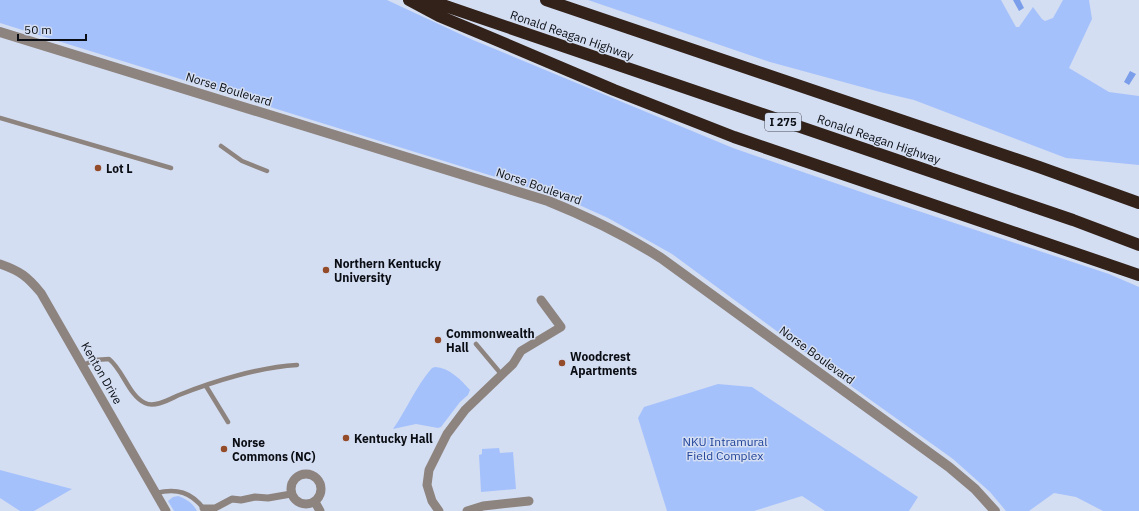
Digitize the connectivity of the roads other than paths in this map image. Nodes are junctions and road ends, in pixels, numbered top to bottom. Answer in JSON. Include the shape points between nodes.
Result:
{"nodes":[{"id":1,"x":409,"y":0,"type":"edge"},
{"id":2,"x":428,"y":0,"type":"edge"},
{"id":3,"x":546,"y":0,"type":"edge"},
{"id":4,"x":0,"y":32,"type":"edge"},
{"id":5,"x":0,"y":118,"type":"edge"},
{"id":6,"x":221,"y":146,"type":"dead end"},
{"id":7,"x":171,"y":168,"type":"dead end"},
{"id":8,"x":266,"y":171,"type":"dead end"},
{"id":9,"x":1111,"y":192,"type":"junction"},
{"id":10,"x":1139,"y":198,"type":"edge"},
{"id":11,"x":1139,"y":203,"type":"edge"},
{"id":12,"x":1139,"y":245,"type":"edge"},
{"id":13,"x":0,"y":264,"type":"edge"},
{"id":14,"x":1139,"y":275,"type":"edge"},
{"id":15,"x":541,"y":300,"type":"dead end"},
{"id":16,"x":476,"y":344,"type":"dead end"},
{"id":17,"x":83,"y":365,"type":"junction"},
{"id":18,"x":297,"y":365,"type":"dead end"},
{"id":19,"x":502,"y":375,"type":"junction"},
{"id":20,"x":206,"y":386,"type":"junction"},
{"id":21,"x":228,"y":422,"type":"dead end"},
{"id":22,"x":156,"y":493,"type":"junction"},
{"id":23,"x":292,"y":494,"type":"junction"},
{"id":24,"x":529,"y":501,"type":"dead end"},
{"id":25,"x":315,"y":502,"type":"junction"},
{"id":26,"x":204,"y":510,"type":"edge"},
{"id":27,"x":166,"y":511,"type":"edge"},
{"id":28,"x":320,"y":511,"type":"edge"},
{"id":29,"x":439,"y":511,"type":"edge"},
{"id":30,"x":467,"y":511,"type":"edge"},
{"id":31,"x":995,"y":511,"type":"edge"}],
"edges":[{"from":1,"to":14,"type":"highway","via":[[494,40],[734,137]]},
{"from":2,"to":12,"type":"highway","name":"Ronald Reagan Highway","number":"I 275"},
{"from":3,"to":9,"type":"highway","name":"Ronald Reagan Highway"},
{"from":4,"to":31,"type":"street","name":"Norse Boulevard","via":[[548,200],[596,220],[661,258],[860,402],[949,467],[975,489]]},
{"from":5,"to":7,"type":"lane"},
{"from":6,"to":8,"type":"lane","via":[[242,161]]},
{"from":9,"to":10,"type":"highway"},
{"from":9,"to":11,"type":"highway","name":"Ronald Reagan Highway"},
{"from":13,"to":17,"type":"street","name":"Kenton Drive","via":[[30,279],[41,293]]},
{"from":15,"to":19,"type":"street","via":[[561,327],[521,351]]},
{"from":16,"to":19,"type":"lane"},
{"from":17,"to":20,"type":"lane","via":[[102,358],[109,359],[116,364],[137,398],[145,404],[156,404]]},
{"from":17,"to":22,"type":"street","name":"Kenton Drive"},
{"from":18,"to":20,"type":"lane","via":[[261,370]]},
{"from":19,"to":29,"type":"street","via":[[465,410],[447,434],[429,470],[427,485],[432,501]]},
{"from":20,"to":21,"type":"lane"},
{"from":22,"to":26,"type":"lane","via":[[185,493]]},
{"from":22,"to":27,"type":"street","name":"Kenton Drive"},
{"from":23,"to":25,"type":"street","via":[[301,503]]},
{"from":23,"to":25,"type":"street","via":[[291,484],[296,477],[305,473],[310,474],[318,479],[322,489]]},
{"from":23,"to":26,"type":"street","via":[[232,499],[215,508]]},
{"from":24,"to":30,"type":"street","via":[[482,506]]},
{"from":25,"to":28,"type":"street"}]}
